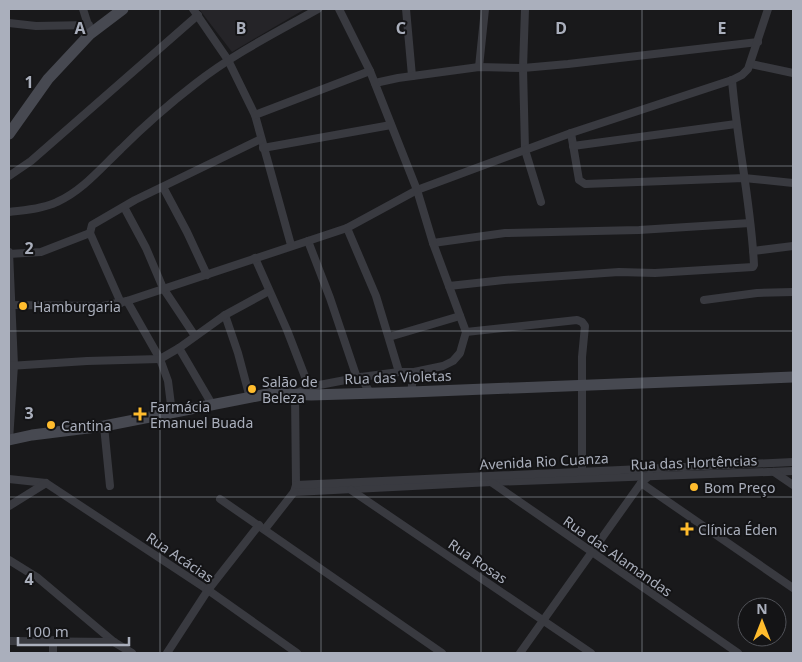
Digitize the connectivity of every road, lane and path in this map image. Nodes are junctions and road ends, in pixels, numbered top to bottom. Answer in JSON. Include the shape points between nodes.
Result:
{"nodes":[{"id":1,"x":83,"y":9,"type":"edge"},
{"id":2,"x":123,"y":9,"type":"edge"},
{"id":3,"x":318,"y":9,"type":"edge"},
{"id":4,"x":339,"y":9,"type":"edge"},
{"id":5,"x":406,"y":9,"type":"edge"},
{"id":6,"x":484,"y":9,"type":"edge"},
{"id":7,"x":525,"y":9,"type":"edge"},
{"id":8,"x":768,"y":9,"type":"edge"},
{"id":9,"x":196,"y":12,"type":"edge"},
{"id":10,"x":9,"y":23,"type":"edge"},
{"id":11,"x":89,"y":30,"type":"junction"},
{"id":12,"x":758,"y":42,"type":"junction"},
{"id":13,"x":228,"y":60,"type":"junction"},
{"id":14,"x":751,"y":64,"type":"junction"},
{"id":15,"x":479,"y":68,"type":"junction"},
{"id":16,"x":523,"y":68,"type":"junction"},
{"id":17,"x":370,"y":71,"type":"junction"},
{"id":18,"x":793,"y":73,"type":"edge"},
{"id":19,"x":412,"y":76,"type":"junction"},
{"id":20,"x":732,"y":80,"type":"junction"},
{"id":21,"x":375,"y":83,"type":"junction"},
{"id":22,"x":255,"y":115,"type":"junction"},
{"id":23,"x":736,"y":124,"type":"junction"},
{"id":24,"x":391,"y":125,"type":"junction"},
{"id":25,"x":571,"y":133,"type":"junction"},
{"id":26,"x":9,"y":134,"type":"edge"},
{"id":27,"x":261,"y":139,"type":"junction"},
{"id":28,"x":573,"y":146,"type":"junction"},
{"id":29,"x":263,"y":148,"type":"junction"},
{"id":30,"x":525,"y":150,"type":"junction"},
{"id":31,"x":9,"y":176,"type":"edge"},
{"id":32,"x":744,"y":178,"type":"junction"},
{"id":33,"x":793,"y":183,"type":"edge"},
{"id":34,"x":163,"y":187,"type":"junction"},
{"id":35,"x":417,"y":190,"type":"junction"},
{"id":36,"x":9,"y":202,"type":"edge"},
{"id":37,"x":541,"y":202,"type":"dead end"},
{"id":38,"x":124,"y":207,"type":"junction"},
{"id":39,"x":10,"y":212,"type":"edge"},
{"id":40,"x":750,"y":223,"type":"junction"},
{"id":41,"x":347,"y":228,"type":"junction"},
{"id":42,"x":90,"y":233,"type":"junction"},
{"id":43,"x":308,"y":242,"type":"junction"},
{"id":44,"x":433,"y":243,"type":"junction"},
{"id":45,"x":291,"y":245,"type":"junction"},
{"id":46,"x":793,"y":246,"type":"edge"},
{"id":47,"x":753,"y":251,"type":"junction"},
{"id":48,"x":9,"y":253,"type":"edge"},
{"id":49,"x":255,"y":258,"type":"junction"},
{"id":50,"x":207,"y":275,"type":"junction"},
{"id":51,"x":449,"y":286,"type":"junction"},
{"id":52,"x":163,"y":288,"type":"junction"},
{"id":53,"x":269,"y":291,"type":"junction"},
{"id":54,"x":793,"y":292,"type":"edge"},
{"id":55,"x":704,"y":300,"type":"dead end"},
{"id":56,"x":124,"y":302,"type":"junction"},
{"id":57,"x":10,"y":306,"type":"edge"},
{"id":58,"x":225,"y":315,"type":"junction"},
{"id":59,"x":460,"y":316,"type":"junction"},
{"id":60,"x":466,"y":332,"type":"junction"},
{"id":61,"x":195,"y":336,"type":"junction"},
{"id":62,"x":389,"y":337,"type":"junction"},
{"id":63,"x":179,"y":348,"type":"junction"},
{"id":64,"x":160,"y":359,"type":"junction"},
{"id":65,"x":12,"y":365,"type":"edge"},
{"id":66,"x":399,"y":372,"type":"junction"},
{"id":67,"x":414,"y":372,"type":"junction"},
{"id":68,"x":359,"y":377,"type":"junction"},
{"id":69,"x":793,"y":377,"type":"edge"},
{"id":70,"x":582,"y":385,"type":"junction"},
{"id":71,"x":310,"y":391,"type":"junction"},
{"id":72,"x":411,"y":392,"type":"junction"},
{"id":73,"x":370,"y":393,"type":"junction"},
{"id":74,"x":295,"y":394,"type":"junction"},
{"id":75,"x":250,"y":398,"type":"junction"},
{"id":76,"x":213,"y":406,"type":"junction"},
{"id":77,"x":172,"y":413,"type":"junction"},
{"id":78,"x":104,"y":426,"type":"junction"},
{"id":79,"x":9,"y":440,"type":"edge"},
{"id":80,"x":793,"y":462,"type":"edge"},
{"id":81,"x":656,"y":468,"type":"junction"},
{"id":82,"x":793,"y":471,"type":"edge"},
{"id":83,"x":582,"y":472,"type":"junction"},
{"id":84,"x":774,"y":472,"type":"junction"},
{"id":85,"x":649,"y":476,"type":"junction"},
{"id":86,"x":9,"y":479,"type":"edge"},
{"id":87,"x":489,"y":479,"type":"junction"},
{"id":88,"x":46,"y":483,"type":"junction"},
{"id":89,"x":641,"y":483,"type":"junction"},
{"id":90,"x":793,"y":485,"type":"edge"},
{"id":91,"x":110,"y":486,"type":"dead end"},
{"id":92,"x":295,"y":490,"type":"junction"},
{"id":93,"x":351,"y":490,"type":"junction"},
{"id":94,"x":220,"y":499,"type":"dead end"},
{"id":95,"x":9,"y":506,"type":"edge"},
{"id":96,"x":262,"y":527,"type":"junction"},
{"id":97,"x":592,"y":553,"type":"junction"},
{"id":98,"x":9,"y":560,"type":"edge"},
{"id":99,"x":793,"y":588,"type":"edge"},
{"id":100,"x":208,"y":590,"type":"junction"},
{"id":101,"x":544,"y":621,"type":"junction"},
{"id":102,"x":53,"y":640,"type":"junction"},
{"id":103,"x":9,"y":641,"type":"edge"},
{"id":104,"x":114,"y":642,"type":"junction"},
{"id":105,"x":53,"y":653,"type":"edge"},
{"id":106,"x":132,"y":653,"type":"edge"},
{"id":107,"x":167,"y":653,"type":"edge"},
{"id":108,"x":297,"y":653,"type":"edge"},
{"id":109,"x":442,"y":653,"type":"edge"},
{"id":110,"x":520,"y":653,"type":"edge"},
{"id":111,"x":591,"y":653,"type":"edge"},
{"id":112,"x":738,"y":653,"type":"edge"}],
"edges":[{"from":1,"to":11,"type":"street"},
{"from":2,"to":11,"type":"street"},
{"from":3,"to":13,"type":"street"},
{"from":4,"to":17,"type":"street"},
{"from":5,"to":19,"type":"street"},
{"from":6,"to":15,"type":"street"},
{"from":7,"to":16,"type":"street"},
{"from":8,"to":12,"type":"street"},
{"from":9,"to":13,"type":"street"},
{"from":9,"to":31,"type":"street","via":[[31,161]]},
{"from":10,"to":11,"type":"street"},
{"from":11,"to":26,"type":"street","via":[[48,79]]},
{"from":12,"to":14,"type":"street"},
{"from":12,"to":16,"type":"street"},
{"from":13,"to":22,"type":"street"},
{"from":13,"to":39,"type":"street","via":[[194,84],[67,196],[43,207]]},
{"from":14,"to":18,"type":"street"},
{"from":14,"to":20,"type":"street","via":[[742,75]]},
{"from":15,"to":16,"type":"street"},
{"from":15,"to":19,"type":"street"},
{"from":16,"to":30,"type":"street"},
{"from":17,"to":21,"type":"street"},
{"from":17,"to":22,"type":"street"},
{"from":19,"to":21,"type":"street"},
{"from":20,"to":23,"type":"street"},
{"from":20,"to":25,"type":"street"},
{"from":21,"to":24,"type":"street"},
{"from":22,"to":27,"type":"street"},
{"from":23,"to":28,"type":"street"},
{"from":23,"to":32,"type":"street"},
{"from":24,"to":29,"type":"street"},
{"from":24,"to":35,"type":"street"},
{"from":25,"to":28,"type":"street"},
{"from":25,"to":30,"type":"street"},
{"from":27,"to":29,"type":"street"},
{"from":27,"to":34,"type":"street"},
{"from":28,"to":32,"type":"street","via":[[579,180],[585,184]]},
{"from":29,"to":45,"type":"street"},
{"from":30,"to":35,"type":"street"},
{"from":30,"to":37,"type":"street"},
{"from":32,"to":33,"type":"street"},
{"from":32,"to":40,"type":"street"},
{"from":34,"to":38,"type":"street"},
{"from":34,"to":50,"type":"street"},
{"from":35,"to":41,"type":"street"},
{"from":35,"to":44,"type":"street"},
{"from":36,"to":39,"type":"street"},
{"from":38,"to":42,"type":"street","via":[[92,226]]},
{"from":38,"to":52,"type":"street"},
{"from":40,"to":44,"type":"street","via":[[505,233]]},
{"from":40,"to":47,"type":"street"},
{"from":41,"to":43,"type":"street"},
{"from":41,"to":62,"type":"street","via":[[367,271]]},
{"from":42,"to":48,"type":"street","via":[[41,252]]},
{"from":42,"to":56,"type":"street"},
{"from":43,"to":45,"type":"street"},
{"from":43,"to":68,"type":"street"},
{"from":44,"to":51,"type":"street"},
{"from":45,"to":49,"type":"street"},
{"from":46,"to":47,"type":"street"},
{"from":47,"to":51,"type":"street","via":[[754,265],[751,268],[619,272]]},
{"from":48,"to":57,"type":"street"},
{"from":49,"to":50,"type":"street"},
{"from":49,"to":53,"type":"street"},
{"from":50,"to":52,"type":"street"},
{"from":51,"to":59,"type":"street"},
{"from":52,"to":56,"type":"street"},
{"from":52,"to":61,"type":"street"},
{"from":53,"to":58,"type":"street"},
{"from":53,"to":71,"type":"street"},
{"from":54,"to":55,"type":"street"},
{"from":56,"to":57,"type":"street","via":[[103,306]]},
{"from":56,"to":64,"type":"street"},
{"from":57,"to":65,"type":"street"},
{"from":58,"to":61,"type":"street"},
{"from":58,"to":75,"type":"street"},
{"from":59,"to":60,"type":"street"},
{"from":59,"to":62,"type":"street"},
{"from":60,"to":67,"type":"street","via":[[460,353],[453,361]]},
{"from":60,"to":70,"type":"street","via":[[582,322],[585,326]]},
{"from":61,"to":63,"type":"street"},
{"from":62,"to":66,"type":"street"},
{"from":63,"to":64,"type":"street"},
{"from":63,"to":76,"type":"street"},
{"from":64,"to":65,"type":"street"},
{"from":64,"to":77,"type":"street","via":[[168,381]]},
{"from":65,"to":79,"type":"street"},
{"from":66,"to":67,"type":"street"},
{"from":66,"to":68,"type":"street"},
{"from":67,"to":72,"type":"street"},
{"from":68,"to":71,"type":"street"},
{"from":68,"to":73,"type":"street"},
{"from":69,"to":70,"type":"street","name":"Rua das Violetas"},
{"from":70,"to":72,"type":"street","name":"Rua das Violetas"},
{"from":70,"to":83,"type":"street"},
{"from":71,"to":73,"type":"street","name":"Rua das Violetas"},
{"from":71,"to":74,"type":"street","name":"Rua das Violetas"},
{"from":72,"to":73,"type":"street","name":"Rua das Violetas"},
{"from":74,"to":75,"type":"street","name":"Rua das Violetas","via":[[272,393]]},
{"from":74,"to":92,"type":"street"},
{"from":75,"to":76,"type":"street","name":"Rua das Violetas"},
{"from":76,"to":77,"type":"street","name":"Rua das Violetas"},
{"from":77,"to":78,"type":"street","name":"Rua das Violetas"},
{"from":78,"to":79,"type":"street","name":"Rua das Violetas","via":[[32,434]]},
{"from":78,"to":91,"type":"street"},
{"from":80,"to":81,"type":"street","name":"Avenida Rio Cuanza"},
{"from":81,"to":83,"type":"street","name":"Avenida Rio Cuanza"},
{"from":81,"to":85,"type":"street"},
{"from":82,"to":84,"type":"street","name":"Rua das Hortências"},
{"from":83,"to":87,"type":"street","name":"Avenida Rio Cuanza"},
{"from":84,"to":85,"type":"street","name":"Rua das Hortências"},
{"from":84,"to":90,"type":"street"},
{"from":85,"to":87,"type":"street","name":"Rua das Hortências"},
{"from":85,"to":89,"type":"street"},
{"from":86,"to":88,"type":"street"},
{"from":87,"to":92,"type":"street","name":"Avenida Rio Cuanza"},
{"from":87,"to":93,"type":"street","name":"Rua das Hortências"},
{"from":87,"to":97,"type":"street","name":"Rua das Alamandas"},
{"from":88,"to":95,"type":"street"},
{"from":88,"to":100,"type":"street","name":"Rua Acácias"},
{"from":89,"to":97,"type":"street"},
{"from":89,"to":99,"type":"street"},
{"from":92,"to":93,"type":"street","name":"Rua das Hortências"},
{"from":92,"to":96,"type":"street"},
{"from":93,"to":101,"type":"street","name":"Rua Rosas"},
{"from":94,"to":96,"type":"street"},
{"from":96,"to":100,"type":"street"},
{"from":96,"to":109,"type":"street"},
{"from":97,"to":101,"type":"street"},
{"from":97,"to":112,"type":"street","name":"Rua das Alamandas"},
{"from":98,"to":104,"type":"street","via":[[38,578]]},
{"from":100,"to":107,"type":"street"},
{"from":100,"to":108,"type":"street","name":"Rua Acácias"},
{"from":101,"to":110,"type":"street"},
{"from":101,"to":111,"type":"street","name":"Rua Rosas"},
{"from":102,"to":103,"type":"street"},
{"from":102,"to":104,"type":"street"},
{"from":102,"to":105,"type":"street"},
{"from":104,"to":106,"type":"street"}]}
